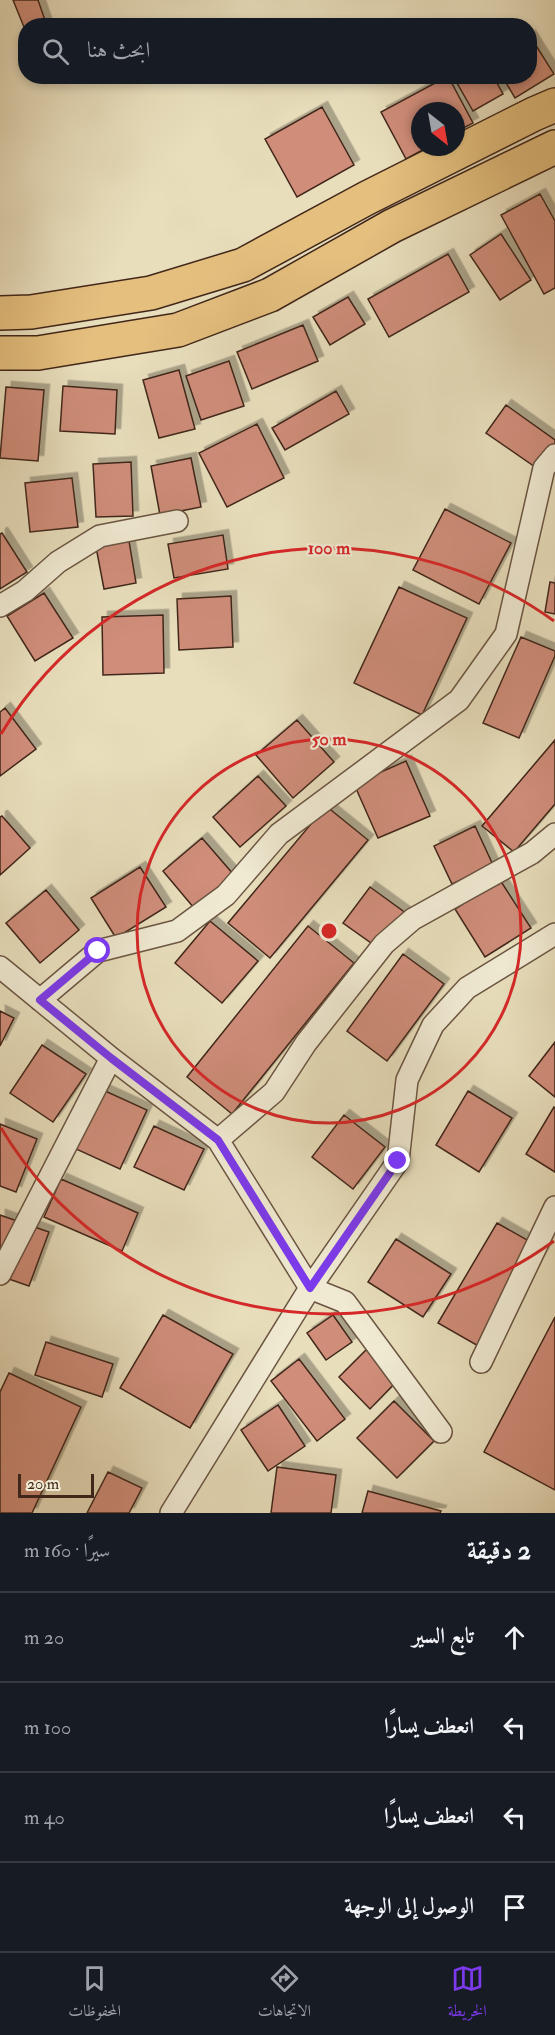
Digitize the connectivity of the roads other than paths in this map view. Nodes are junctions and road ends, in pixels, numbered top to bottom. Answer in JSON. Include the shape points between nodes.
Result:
{"nodes":[{"id":1,"x":555,"y":105,"type":"edge"},
{"id":2,"x":555,"y":147,"type":"edge"},
{"id":3,"x":0,"y":313,"type":"edge"},
{"id":4,"x":0,"y":353,"type":"edge"},
{"id":5,"x":555,"y":455,"type":"edge"},
{"id":6,"x":177,"y":521,"type":"dead end"},
{"id":7,"x":0,"y":606,"type":"edge"},
{"id":8,"x":555,"y":834,"type":"edge"},
{"id":9,"x":555,"y":934,"type":"edge"},
{"id":10,"x":0,"y":967,"type":"edge"},
{"id":11,"x":40,"y":1000,"type":"junction"},
{"id":12,"x":111,"y":1058,"type":"junction"},
{"id":13,"x":218,"y":1140,"type":"junction"},
{"id":14,"x":555,"y":1207,"type":"edge"},
{"id":15,"x":0,"y":1274,"type":"edge"},
{"id":16,"x":310,"y":1288,"type":"junction"},
{"id":17,"x":481,"y":1362,"type":"dead end"},
{"id":18,"x":441,"y":1432,"type":"dead end"},
{"id":19,"x":171,"y":1513,"type":"edge"}],
"edges":[{"from":1,"to":3,"type":"main road","via":[[243,264],[151,292],[31,312]]},
{"from":2,"to":4,"type":"main road","via":[[392,226],[270,295],[178,330],[38,353]]},
{"from":5,"to":11,"type":"street","via":[[544,468],[506,634],[459,700],[279,834],[226,896],[177,931],[98,951]]},
{"from":6,"to":7,"type":"street","via":[[100,536]]},
{"from":8,"to":13,"type":"street","via":[[532,853],[413,919],[384,944],[306,1043],[274,1092]]},
{"from":9,"to":16,"type":"street","via":[[467,988],[433,1024],[407,1080],[398,1161]]},
{"from":10,"to":11,"type":"street"},
{"from":11,"to":12,"type":"street"},
{"from":12,"to":13,"type":"street"},
{"from":12,"to":15,"type":"street"},
{"from":13,"to":16,"type":"street"},
{"from":14,"to":17,"type":"street"},
{"from":16,"to":18,"type":"street","via":[[345,1302]]},
{"from":16,"to":19,"type":"street"}]}
